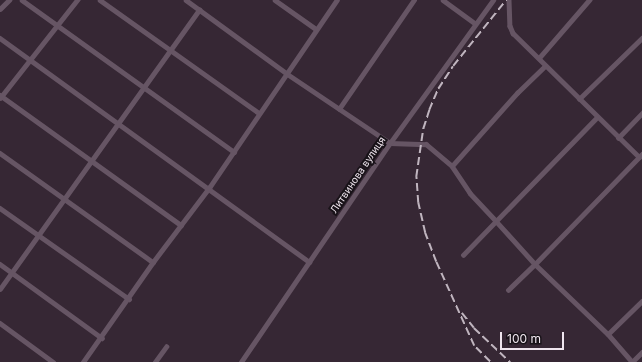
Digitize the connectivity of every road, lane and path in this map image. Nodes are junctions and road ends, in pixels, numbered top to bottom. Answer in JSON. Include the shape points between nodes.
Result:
{"nodes":[{"id":1,"x":10,"y":0,"type":"edge"},
{"id":2,"x":22,"y":0,"type":"edge"},
{"id":3,"x":77,"y":0,"type":"edge"},
{"id":4,"x":100,"y":0,"type":"edge"},
{"id":5,"x":186,"y":0,"type":"edge"},
{"id":6,"x":275,"y":0,"type":"edge"},
{"id":7,"x":337,"y":0,"type":"edge"},
{"id":8,"x":414,"y":0,"type":"edge"},
{"id":9,"x":443,"y":0,"type":"edge"},
{"id":10,"x":493,"y":0,"type":"edge"},
{"id":11,"x":589,"y":0,"type":"edge"},
{"id":12,"x":510,"y":1,"type":"edge"},
{"id":13,"x":0,"y":9,"type":"edge"},
{"id":14,"x":199,"y":10,"type":"junction"},
{"id":15,"x":475,"y":23,"type":"junction"},
{"id":16,"x":57,"y":26,"type":"junction"},
{"id":17,"x":316,"y":28,"type":"junction"},
{"id":18,"x":0,"y":38,"type":"edge"},
{"id":19,"x":642,"y":38,"type":"edge"},
{"id":20,"x":170,"y":49,"type":"junction"},
{"id":21,"x":539,"y":58,"type":"junction"},
{"id":22,"x":29,"y":60,"type":"junction"},
{"id":23,"x":545,"y":66,"type":"junction"},
{"id":24,"x":286,"y":73,"type":"junction"},
{"id":25,"x":144,"y":86,"type":"junction"},
{"id":26,"x":0,"y":97,"type":"edge"},
{"id":27,"x":579,"y":99,"type":"junction"},
{"id":28,"x":339,"y":109,"type":"junction"},
{"id":29,"x":259,"y":113,"type":"junction"},
{"id":30,"x":642,"y":113,"type":"edge"},
{"id":31,"x":597,"y":117,"type":"junction"},
{"id":32,"x":118,"y":124,"type":"junction"},
{"id":33,"x":618,"y":138,"type":"junction"},
{"id":34,"x":390,"y":143,"type":"junction"},
{"id":35,"x":234,"y":152,"type":"junction"},
{"id":36,"x":0,"y":153,"type":"edge"},
{"id":37,"x":641,"y":155,"type":"edge"},
{"id":38,"x":92,"y":161,"type":"junction"},
{"id":39,"x":452,"y":166,"type":"junction"},
{"id":40,"x":209,"y":188,"type":"junction"},
{"id":41,"x":64,"y":198,"type":"junction"},
{"id":42,"x":0,"y":208,"type":"edge"},
{"id":43,"x":496,"y":221,"type":"junction"},
{"id":44,"x":181,"y":225,"type":"junction"},
{"id":45,"x":38,"y":235,"type":"junction"},
{"id":46,"x":463,"y":254,"type":"dead end"},
{"id":47,"x":153,"y":262,"type":"junction"},
{"id":48,"x":309,"y":262,"type":"junction"},
{"id":49,"x":0,"y":264,"type":"edge"},
{"id":50,"x":535,"y":264,"type":"junction"},
{"id":51,"x":12,"y":273,"type":"junction"},
{"id":52,"x":0,"y":289,"type":"edge"},
{"id":53,"x":508,"y":290,"type":"dead end"},
{"id":54,"x":129,"y":299,"type":"junction"},
{"id":55,"x":642,"y":301,"type":"edge"},
{"id":56,"x":0,"y":323,"type":"edge"},
{"id":57,"x":608,"y":334,"type":"junction"},
{"id":58,"x":102,"y":338,"type":"junction"},
{"id":59,"x":166,"y":347,"type":"dead end"},
{"id":60,"x":642,"y":352,"type":"edge"},
{"id":61,"x":54,"y":362,"type":"edge"},
{"id":62,"x":83,"y":362,"type":"edge"},
{"id":63,"x":155,"y":362,"type":"edge"},
{"id":64,"x":241,"y":362,"type":"edge"}],
"edges":[{"from":1,"to":13,"type":"street"},
{"from":2,"to":16,"type":"street"},
{"from":3,"to":16,"type":"street"},
{"from":4,"to":20,"type":"street"},
{"from":5,"to":14,"type":"street"},
{"from":6,"to":17,"type":"street"},
{"from":7,"to":17,"type":"street"},
{"from":8,"to":28,"type":"street"},
{"from":9,"to":15,"type":"street"},
{"from":10,"to":15,"type":"street","name":"Литвинова вулиця"},
{"from":11,"to":21,"type":"street"},
{"from":12,"to":21,"type":"street","via":[[512,30]]},
{"from":14,"to":20,"type":"street"},
{"from":14,"to":24,"type":"street"},
{"from":15,"to":34,"type":"street","name":"Литвинова вулиця"},
{"from":16,"to":22,"type":"street"},
{"from":16,"to":25,"type":"street"},
{"from":17,"to":24,"type":"street"},
{"from":18,"to":22,"type":"street"},
{"from":19,"to":27,"type":"street"},
{"from":20,"to":25,"type":"street"},
{"from":20,"to":29,"type":"street"},
{"from":21,"to":23,"type":"street"},
{"from":22,"to":26,"type":"street"},
{"from":22,"to":32,"type":"street"},
{"from":23,"to":27,"type":"street"},
{"from":23,"to":39,"type":"street","via":[[517,93]]},
{"from":24,"to":28,"type":"street"},
{"from":24,"to":29,"type":"street"},
{"from":25,"to":32,"type":"street"},
{"from":25,"to":35,"type":"street"},
{"from":26,"to":38,"type":"street"},
{"from":27,"to":31,"type":"street"},
{"from":28,"to":34,"type":"street"},
{"from":29,"to":35,"type":"street"},
{"from":30,"to":33,"type":"street"},
{"from":31,"to":33,"type":"street"},
{"from":31,"to":43,"type":"street"},
{"from":32,"to":38,"type":"street"},
{"from":32,"to":40,"type":"street"},
{"from":33,"to":37,"type":"street"},
{"from":34,"to":39,"type":"street","via":[[426,144]]},
{"from":34,"to":48,"type":"street","name":"Литвинова вулиця"},
{"from":35,"to":40,"type":"street"},
{"from":36,"to":41,"type":"street"},
{"from":37,"to":50,"type":"street"},
{"from":38,"to":41,"type":"street"},
{"from":38,"to":44,"type":"street"},
{"from":39,"to":43,"type":"street","via":[[470,193]]},
{"from":40,"to":44,"type":"street"},
{"from":40,"to":48,"type":"street"},
{"from":41,"to":45,"type":"street"},
{"from":41,"to":47,"type":"street"},
{"from":42,"to":45,"type":"street"},
{"from":43,"to":46,"type":"street"},
{"from":43,"to":50,"type":"street"},
{"from":44,"to":47,"type":"street"},
{"from":45,"to":51,"type":"street"},
{"from":45,"to":54,"type":"street"},
{"from":47,"to":54,"type":"street"},
{"from":48,"to":64,"type":"street","name":"Литвинова вулиця"},
{"from":49,"to":51,"type":"street"},
{"from":50,"to":53,"type":"street"},
{"from":50,"to":57,"type":"street"},
{"from":51,"to":52,"type":"street"},
{"from":51,"to":58,"type":"street"},
{"from":54,"to":58,"type":"street"},
{"from":55,"to":57,"type":"street"},
{"from":56,"to":61,"type":"street"},
{"from":57,"to":60,"type":"street","via":[[632,362]]},
{"from":58,"to":62,"type":"street"},
{"from":59,"to":63,"type":"street"}]}
